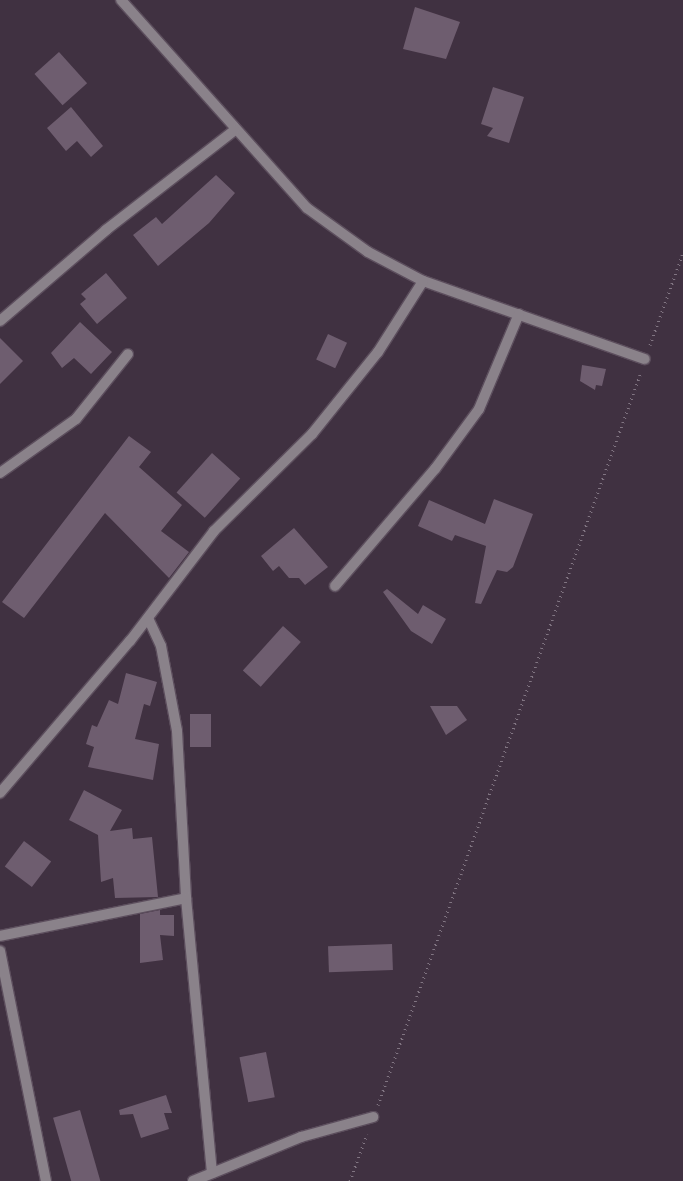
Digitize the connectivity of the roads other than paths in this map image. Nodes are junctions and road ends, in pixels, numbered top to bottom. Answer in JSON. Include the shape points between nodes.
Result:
{"nodes":[{"id":1,"x":120,"y":0,"type":"edge"},
{"id":2,"x":235,"y":130,"type":"junction"},
{"id":3,"x":423,"y":281,"type":"junction"},
{"id":4,"x":519,"y":314,"type":"junction"},
{"id":5,"x":0,"y":321,"type":"edge"},
{"id":6,"x":128,"y":354,"type":"dead end"},
{"id":7,"x":645,"y":360,"type":"road end"},
{"id":8,"x":0,"y":473,"type":"edge"},
{"id":9,"x":335,"y":586,"type":"dead end"},
{"id":10,"x":148,"y":618,"type":"junction"},
{"id":11,"x":0,"y":792,"type":"edge"},
{"id":12,"x":186,"y":898,"type":"junction"},
{"id":13,"x":0,"y":936,"type":"edge"},
{"id":14,"x":0,"y":951,"type":"edge"},
{"id":15,"x":373,"y":1117,"type":"road end"},
{"id":16,"x":212,"y":1173,"type":"junction"},
{"id":17,"x":46,"y":1181,"type":"edge"},
{"id":18,"x":193,"y":1181,"type":"edge"}],
"edges":[{"from":1,"to":2,"type":"street"},
{"from":2,"to":3,"type":"street","via":[[307,208],[368,252]]},
{"from":2,"to":5,"type":"street","via":[[113,224]]},
{"from":3,"to":4,"type":"street"},
{"from":3,"to":10,"type":"street","via":[[378,352],[312,434],[214,531]]},
{"from":4,"to":7,"type":"street"},
{"from":4,"to":9,"type":"street","via":[[479,408],[435,469]]},
{"from":6,"to":8,"type":"street","via":[[76,419]]},
{"from":10,"to":11,"type":"street"},
{"from":10,"to":12,"type":"street","via":[[161,646],[177,731]]},
{"from":12,"to":13,"type":"street"},
{"from":12,"to":16,"type":"street"},
{"from":14,"to":17,"type":"street"},
{"from":15,"to":16,"type":"street","via":[[301,1137]]},
{"from":16,"to":18,"type":"street"}]}
